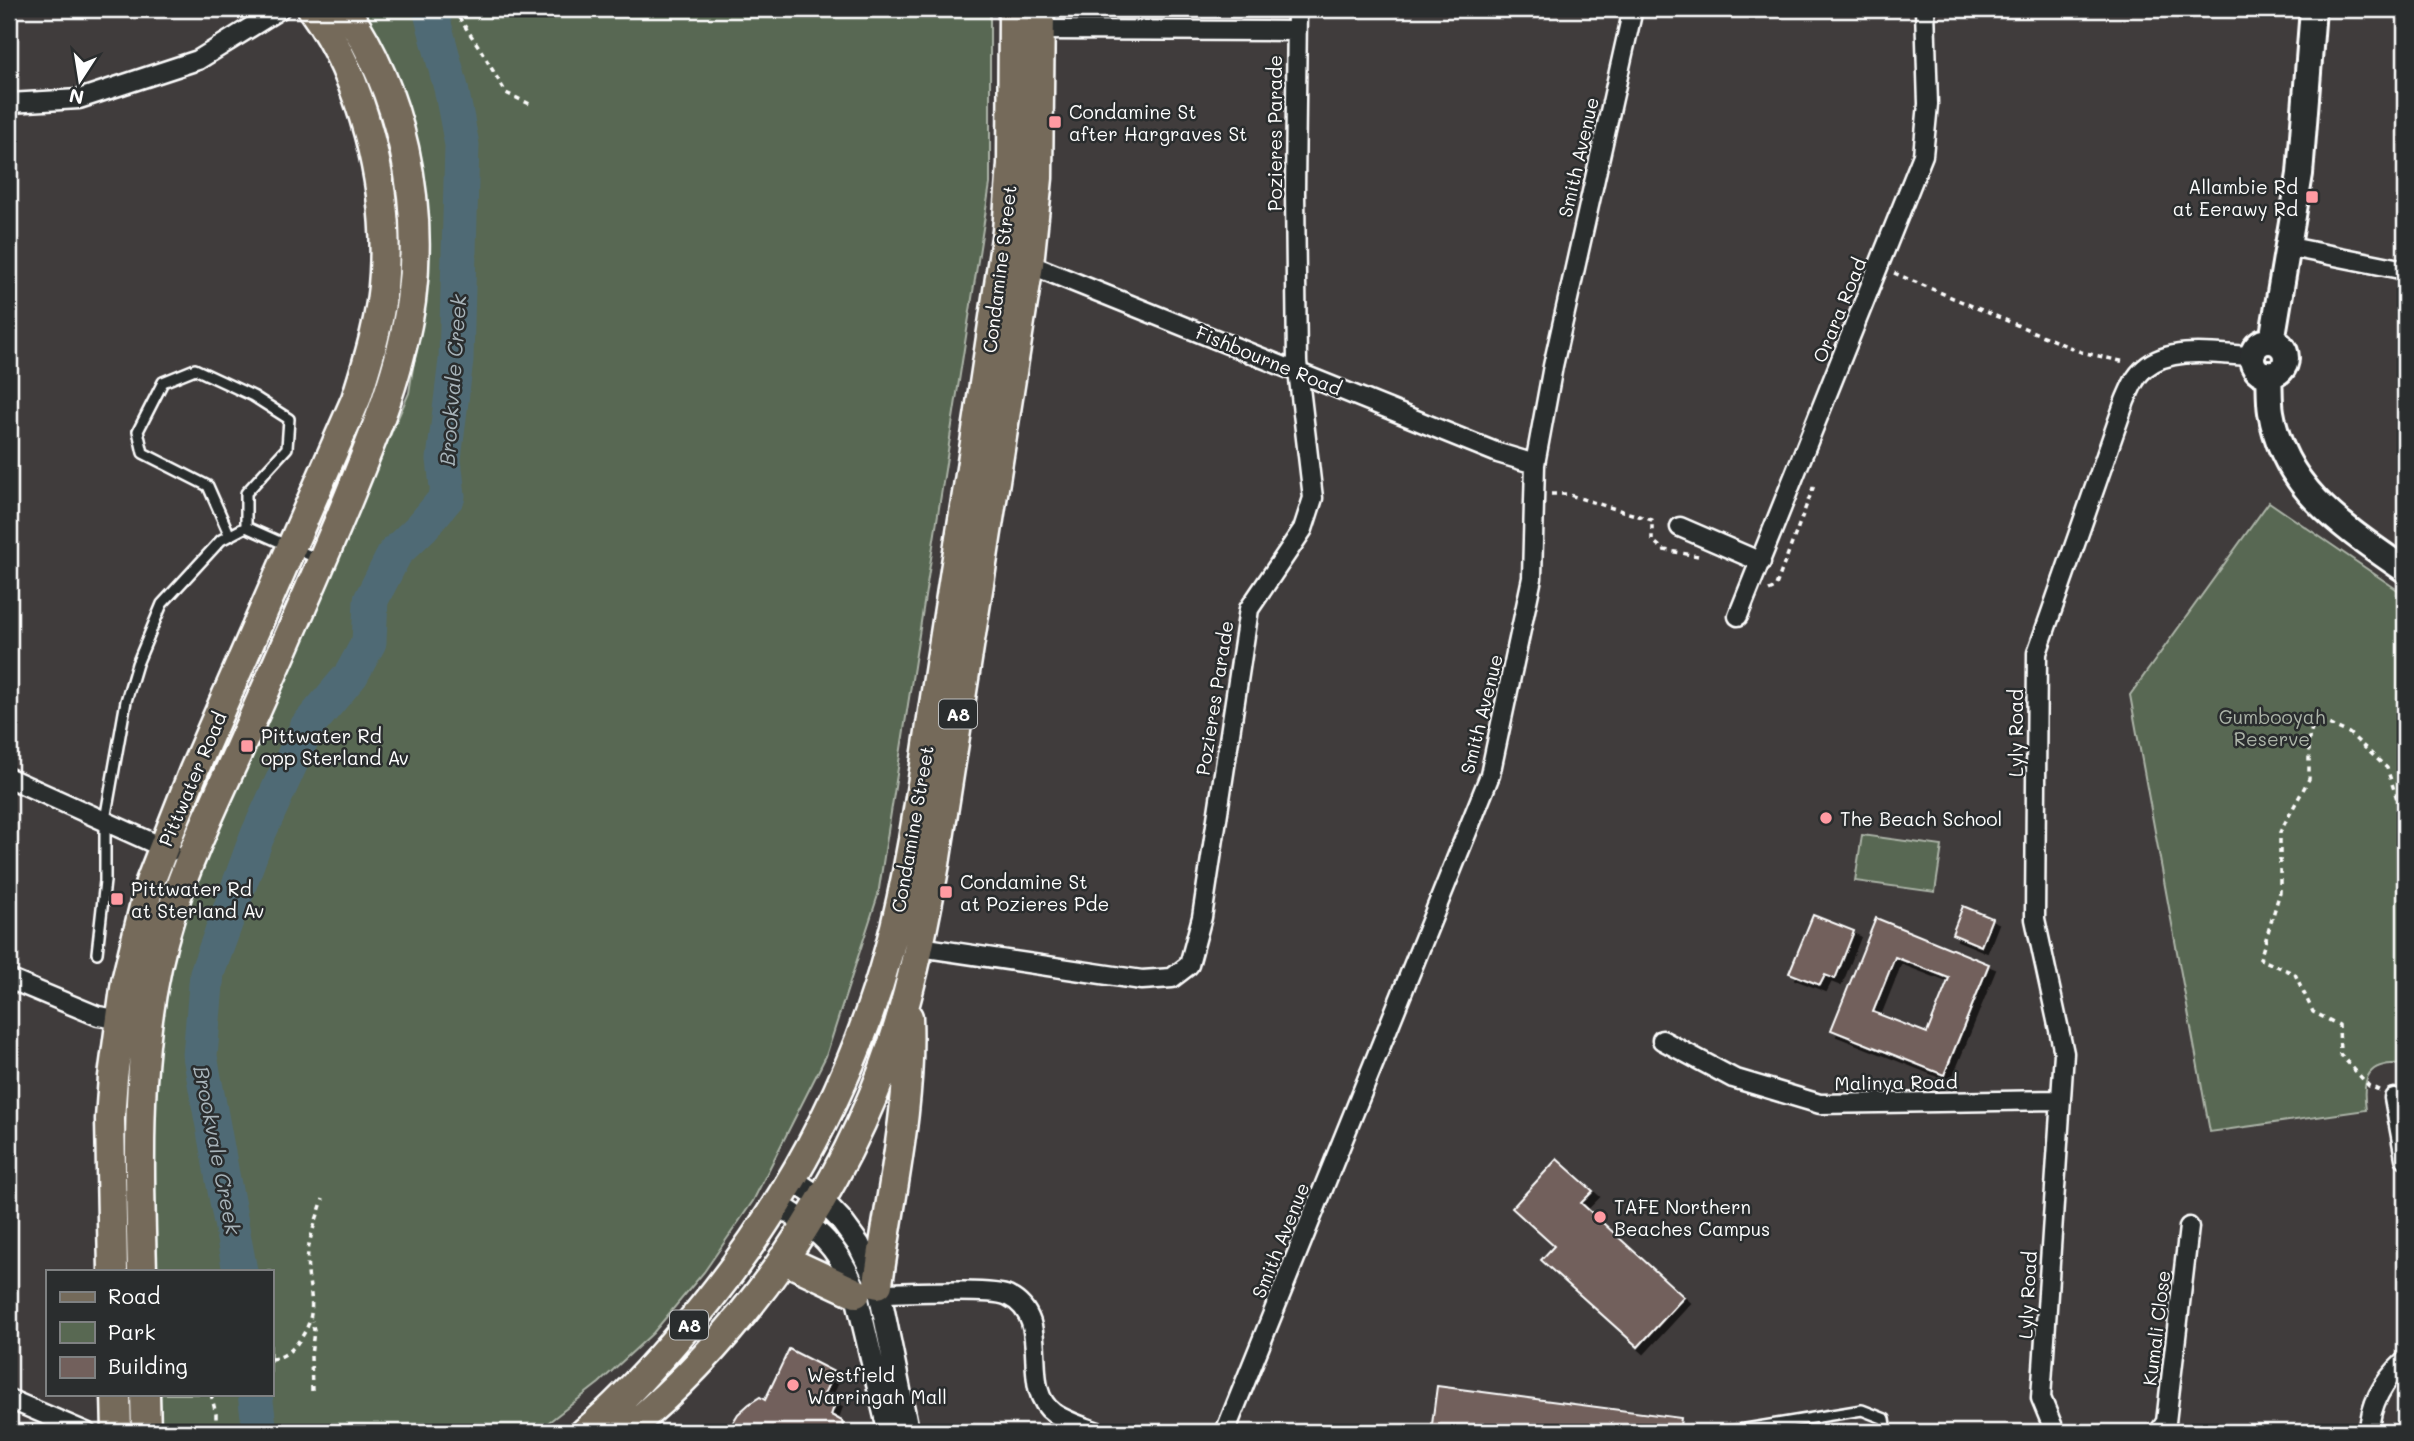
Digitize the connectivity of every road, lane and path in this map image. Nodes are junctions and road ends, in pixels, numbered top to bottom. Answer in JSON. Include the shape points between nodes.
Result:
{"nodes":[{"id":1,"x":280,"y":9,"type":"edge"},
{"id":2,"x":312,"y":9,"type":"edge"},
{"id":3,"x":345,"y":9,"type":"edge"},
{"id":4,"x":453,"y":9,"type":"edge"},
{"id":5,"x":1013,"y":9,"type":"edge"},
{"id":6,"x":1297,"y":9,"type":"edge"},
{"id":7,"x":1633,"y":9,"type":"edge"},
{"id":8,"x":1925,"y":9,"type":"edge"},
{"id":9,"x":2313,"y":9,"type":"edge"},
{"id":10,"x":1040,"y":20,"type":"edge"},
{"id":11,"x":1296,"y":31,"type":"junction"},
{"id":12,"x":9,"y":103,"type":"edge"},
{"id":13,"x":533,"y":106,"type":"dead end"},
{"id":14,"x":2290,"y":247,"type":"junction"},
{"id":15,"x":1017,"y":259,"type":"junction"},
{"id":16,"x":2405,"y":270,"type":"edge"},
{"id":17,"x":1892,"y":272,"type":"dead end"},
{"id":18,"x":2261,"y":365,"type":"junction"},
{"id":19,"x":2144,"y":369,"type":"junction"},
{"id":20,"x":1298,"y":372,"type":"junction"},
{"id":21,"x":1535,"y":464,"type":"junction"},
{"id":22,"x":1535,"y":494,"type":"junction"},
{"id":23,"x":1651,"y":520,"type":"dead end"},
{"id":24,"x":246,"y":527,"type":"junction"},
{"id":25,"x":1680,"y":527,"type":"dead end"},
{"id":26,"x":230,"y":536,"type":"junction"},
{"id":27,"x":293,"y":547,"type":"junction"},
{"id":28,"x":323,"y":561,"type":"junction"},
{"id":29,"x":1761,"y":562,"type":"junction"},
{"id":30,"x":2405,"y":570,"type":"edge"},
{"id":31,"x":1738,"y":616,"type":"dead end"},
{"id":32,"x":9,"y":778,"type":"edge"},
{"id":33,"x":105,"y":820,"type":"junction"},
{"id":34,"x":2405,"y":824,"type":"edge"},
{"id":35,"x":162,"y":847,"type":"junction"},
{"id":36,"x":190,"y":859,"type":"junction"},
{"id":37,"x":920,"y":947,"type":"junction"},
{"id":38,"x":97,"y":953,"type":"dead end"},
{"id":39,"x":9,"y":979,"type":"edge"},
{"id":40,"x":908,"y":993,"type":"junction"},
{"id":41,"x":119,"y":1020,"type":"junction"},
{"id":42,"x":148,"y":1024,"type":"junction"},
{"id":43,"x":1662,"y":1040,"type":"dead end"},
{"id":44,"x":2369,"y":1086,"type":"dead end"},
{"id":45,"x":2394,"y":1098,"type":"dead end"},
{"id":46,"x":2059,"y":1100,"type":"junction"},
{"id":47,"x":2405,"y":1158,"type":"edge"},
{"id":48,"x":793,"y":1180,"type":"junction"},
{"id":49,"x":323,"y":1199,"type":"dead end"},
{"id":50,"x":777,"y":1204,"type":"junction"},
{"id":51,"x":814,"y":1210,"type":"junction"},
{"id":52,"x":2189,"y":1227,"type":"dead end"},
{"id":53,"x":783,"y":1259,"type":"junction"},
{"id":54,"x":113,"y":1270,"type":"edge"},
{"id":55,"x":142,"y":1270,"type":"edge"},
{"id":56,"x":871,"y":1290,"type":"junction"},
{"id":57,"x":312,"y":1319,"type":"junction"},
{"id":58,"x":273,"y":1359,"type":"edge"},
{"id":59,"x":2405,"y":1361,"type":"edge"},
{"id":60,"x":312,"y":1391,"type":"dead end"},
{"id":61,"x":116,"y":1396,"type":"edge"},
{"id":62,"x":145,"y":1396,"type":"edge"},
{"id":63,"x":212,"y":1396,"type":"edge"},
{"id":64,"x":9,"y":1399,"type":"edge"},
{"id":65,"x":86,"y":1432,"type":"edge"},
{"id":66,"x":117,"y":1432,"type":"edge"},
{"id":67,"x":146,"y":1432,"type":"edge"},
{"id":68,"x":216,"y":1432,"type":"edge"},
{"id":69,"x":585,"y":1432,"type":"edge"},
{"id":70,"x":625,"y":1432,"type":"edge"},
{"id":71,"x":889,"y":1432,"type":"edge"},
{"id":72,"x":908,"y":1432,"type":"edge"},
{"id":73,"x":1098,"y":1432,"type":"edge"},
{"id":74,"x":1225,"y":1432,"type":"edge"},
{"id":75,"x":1727,"y":1432,"type":"edge"},
{"id":76,"x":1887,"y":1432,"type":"edge"},
{"id":77,"x":2055,"y":1432,"type":"edge"},
{"id":78,"x":2159,"y":1432,"type":"edge"},
{"id":79,"x":2369,"y":1432,"type":"edge"}],
"edges":[{"from":1,"to":12,"type":"street","via":[[198,60],[79,99]]},
{"from":2,"to":27,"type":"main road","name":"Pittwater Road","via":[[339,54],[372,149],[384,273],[370,356],[356,399]]},
{"from":3,"to":28,"type":"main road","name":"Pittwater Road","via":[[389,97],[406,158],[415,251],[411,303],[388,400]]},
{"from":4,"to":13,"type":"path","via":[[506,93]]},
{"from":5,"to":15,"type":"main road","name":"Condamine Street","number":"A8"},
{"from":6,"to":11,"type":"street","name":"Pozieres Parade"},
{"from":7,"to":21,"type":"street","name":"Smith Avenue"},
{"from":8,"to":29,"type":"street","name":"Orara Road","via":[[1928,104],[1923,155]]},
{"from":9,"to":14,"type":"main road","via":[[2304,141]]},
{"from":10,"to":11,"type":"street"},
{"from":10,"to":15,"type":"main road","name":"Condamine Street","number":"A8","via":[[1038,178]]},
{"from":11,"to":20,"type":"street","name":"Pozieres Parade"},
{"from":14,"to":16,"type":"street"},
{"from":14,"to":18,"type":"main road","via":[[2272,341],[2281,347],[2285,362],[2279,371]]},
{"from":15,"to":20,"type":"street","name":"Fishbourne Road"},
{"from":15,"to":37,"type":"main road","name":"Condamine Street","number":"A8"},
{"from":15,"to":48,"type":"main road","name":"Condamine Street","number":"A8","via":[[889,951],[853,1056]]},
{"from":17,"to":19,"type":"path","via":[[2081,352]]},
{"from":18,"to":19,"type":"street","via":[[2188,354],[2169,356]]},
{"from":18,"to":30,"type":"main road","via":[[2278,439],[2300,482],[2337,522]]},
{"from":19,"to":46,"type":"street","name":"Lyly Road","via":[[2125,401],[2037,653],[2035,919],[2064,1053]]},
{"from":20,"to":21,"type":"street","name":"Fishbourne Road"},
{"from":20,"to":37,"type":"street","name":"Pozieres Parade","via":[[1313,498],[1303,529],[1248,609],[1202,917],[1189,965],[1172,978],[1142,980]]},
{"from":21,"to":22,"type":"street","name":"Smith Avenue"},
{"from":22,"to":23,"type":"path","via":[[1566,494]]},
{"from":22,"to":74,"type":"street","name":"Smith Avenue","via":[[1532,578],[1490,775]]},
{"from":24,"to":26,"type":"lane"},
{"from":24,"to":26,"type":"lane","via":[[246,493],[287,448],[289,419],[195,369],[163,382],[138,431],[143,453],[208,486]]},
{"from":24,"to":27,"type":"lane"},
{"from":25,"to":29,"type":"street"},
{"from":26,"to":33,"type":"lane","via":[[221,540],[162,604],[126,701]]},
{"from":27,"to":28,"type":"lane"},
{"from":27,"to":35,"type":"main road","name":"Pittwater Road"},
{"from":28,"to":36,"type":"main road","name":"Pittwater Road"},
{"from":29,"to":31,"type":"street","name":"Orara Road"},
{"from":32,"to":33,"type":"street"},
{"from":33,"to":35,"type":"street"},
{"from":33,"to":38,"type":"lane","via":[[105,881]]},
{"from":34,"to":44,"type":"path","via":[[2387,768],[2349,733],[2315,718],[2309,738],[2309,779],[2280,832],[2280,892],[2259,959],[2295,974],[2313,1012],[2339,1025],[2340,1054]]},
{"from":35,"to":36,"type":"street"},
{"from":35,"to":41,"type":"main road","name":"Pittwater Road","via":[[139,924]]},
{"from":36,"to":42,"type":"main road","name":"Pittwater Road","via":[[170,917]]},
{"from":37,"to":40,"type":"main road","name":"Condamine Street","number":"A8"},
{"from":39,"to":41,"type":"street","via":[[79,1009]]},
{"from":40,"to":51,"type":"main road","name":"Condamine Street","number":"A8","via":[[878,1083]]},
{"from":40,"to":56,"type":"main road","via":[[910,1051],[901,1131]]},
{"from":41,"to":42,"type":"street"},
{"from":41,"to":54,"type":"main road","name":"Pittwater Road","via":[[110,1119]]},
{"from":42,"to":55,"type":"main road","name":"Pittwater Road","via":[[139,1121]]},
{"from":43,"to":46,"type":"street","name":"Malinya Road","via":[[1732,1078],[1820,1104]]},
{"from":45,"to":47,"type":"street"},
{"from":46,"to":77,"type":"street","name":"Lyly Road","via":[[2041,1398]]},
{"from":48,"to":50,"type":"main road","name":"Condamine Street","number":"A8"},
{"from":48,"to":51,"type":"street"},
{"from":49,"to":57,"type":"path","via":[[308,1248]]},
{"from":50,"to":51,"type":"street"},
{"from":50,"to":69,"type":"main road","name":"Condamine Street","number":"A8","via":[[696,1317],[624,1397]]},
{"from":51,"to":53,"type":"main road","name":"Condamine Street","number":"A8"},
{"from":51,"to":56,"type":"street","via":[[840,1219],[859,1245]]},
{"from":52,"to":78,"type":"street","name":"Kumali Close","via":[[2166,1422]]},
{"from":53,"to":56,"type":"main road"},
{"from":53,"to":70,"type":"main road","name":"Condamine Street","number":"A8","via":[[710,1351]]},
{"from":56,"to":71,"type":"street"},
{"from":56,"to":72,"type":"street"},
{"from":56,"to":73,"type":"street","via":[[1006,1295],[1027,1310],[1042,1401],[1053,1412]]},
{"from":57,"to":58,"type":"path","via":[[293,1349]]},
{"from":57,"to":60,"type":"path"},
{"from":59,"to":79,"type":"street","via":[[2383,1384]]},
{"from":61,"to":66,"type":"main road"},
{"from":62,"to":67,"type":"main road"},
{"from":63,"to":68,"type":"path"},
{"from":64,"to":65,"type":"street"},
{"from":75,"to":76,"type":"lane","via":[[1863,1410],[1885,1419]]}]}
